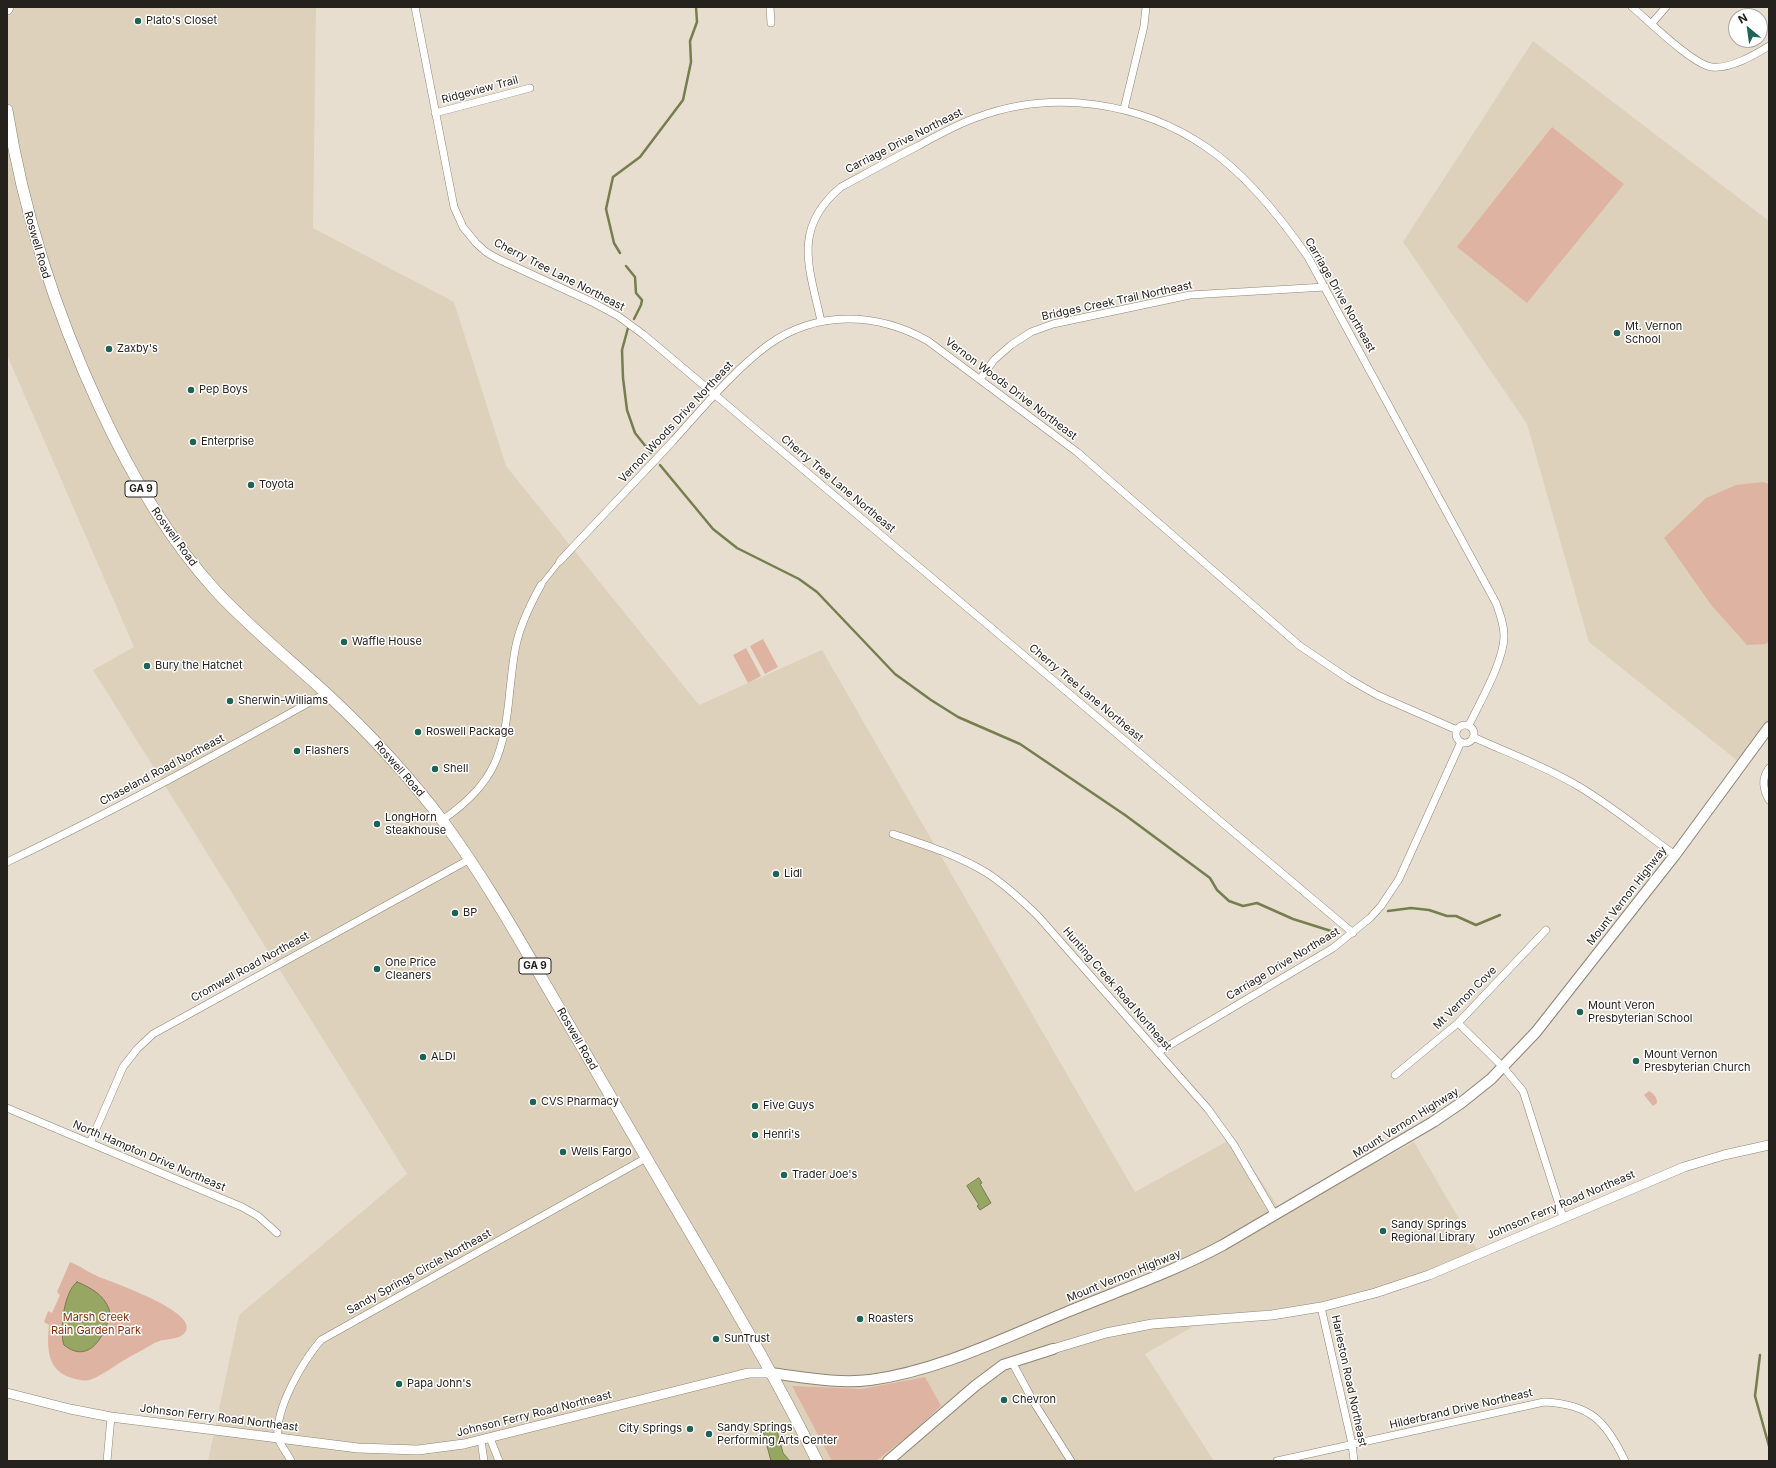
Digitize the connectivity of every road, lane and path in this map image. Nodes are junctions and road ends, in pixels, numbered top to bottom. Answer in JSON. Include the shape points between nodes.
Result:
{"nodes":[{"id":1,"x":415,"y":7,"type":"edge"},
{"id":2,"x":770,"y":7,"type":"edge"},
{"id":3,"x":1146,"y":7,"type":"edge"},
{"id":4,"x":1632,"y":7,"type":"edge"},
{"id":5,"x":1666,"y":7,"type":"edge"},
{"id":6,"x":771,"y":23,"type":"dead end"},
{"id":7,"x":1652,"y":23,"type":"junction"},
{"id":8,"x":1769,"y":46,"type":"edge"},
{"id":9,"x":530,"y":88,"type":"dead end"},
{"id":10,"x":1124,"y":109,"type":"junction"},
{"id":11,"x":7,"y":110,"type":"edge"},
{"id":12,"x":435,"y":113,"type":"junction"},
{"id":13,"x":1325,"y":287,"type":"junction"},
{"id":14,"x":822,"y":321,"type":"junction"},
{"id":15,"x":980,"y":379,"type":"junction"},
{"id":16,"x":715,"y":395,"type":"junction"},
{"id":17,"x":560,"y":561,"type":"joint"},
{"id":18,"x":541,"y":585,"type":"joint"},
{"id":19,"x":326,"y":693,"type":"junction"},
{"id":20,"x":1469,"y":726,"type":"junction"},
{"id":21,"x":1769,"y":727,"type":"edge"},
{"id":22,"x":1457,"y":730,"type":"junction"},
{"id":23,"x":1474,"y":737,"type":"junction"},
{"id":24,"x":1461,"y":742,"type":"junction"},
{"id":25,"x":1769,"y":768,"type":"edge"},
{"id":26,"x":1769,"y":800,"type":"edge"},
{"id":27,"x":442,"y":820,"type":"junction"},
{"id":28,"x":893,"y":834,"type":"dead end"},
{"id":29,"x":1675,"y":855,"type":"junction"},
{"id":30,"x":470,"y":859,"type":"junction"},
{"id":31,"x":7,"y":862,"type":"edge"},
{"id":32,"x":1546,"y":930,"type":"dead end"},
{"id":33,"x":1353,"y":933,"type":"junction"},
{"id":34,"x":1458,"y":1023,"type":"junction"},
{"id":35,"x":1158,"y":1052,"type":"junction"},
{"id":36,"x":1503,"y":1067,"type":"junction"},
{"id":37,"x":1395,"y":1075,"type":"dead end"},
{"id":38,"x":7,"y":1108,"type":"edge"},
{"id":39,"x":90,"y":1143,"type":"junction"},
{"id":40,"x":1769,"y":1145,"type":"edge"},
{"id":41,"x":646,"y":1158,"type":"junction"},
{"id":42,"x":1275,"y":1215,"type":"junction"},
{"id":43,"x":1563,"y":1218,"type":"junction"},
{"id":44,"x":277,"y":1233,"type":"dead end"},
{"id":45,"x":1322,"y":1307,"type":"junction"},
{"id":46,"x":1057,"y":1316,"type":"joint"},
{"id":47,"x":1053,"y":1349,"type":"joint"},
{"id":48,"x":1012,"y":1362,"type":"junction"},
{"id":49,"x":770,"y":1373,"type":"junction"},
{"id":50,"x":7,"y":1393,"type":"edge"},
{"id":51,"x":111,"y":1416,"type":"junction"},
{"id":52,"x":278,"y":1438,"type":"junction"},
{"id":53,"x":490,"y":1438,"type":"junction"},
{"id":54,"x":481,"y":1440,"type":"junction"},
{"id":55,"x":1352,"y":1444,"type":"junction"},
{"id":56,"x":106,"y":1461,"type":"edge"},
{"id":57,"x":291,"y":1461,"type":"edge"},
{"id":58,"x":484,"y":1461,"type":"edge"},
{"id":59,"x":499,"y":1461,"type":"edge"},
{"id":60,"x":817,"y":1461,"type":"edge"},
{"id":61,"x":888,"y":1461,"type":"edge"},
{"id":62,"x":1071,"y":1461,"type":"edge"},
{"id":63,"x":1277,"y":1461,"type":"edge"},
{"id":64,"x":1354,"y":1461,"type":"edge"},
{"id":65,"x":1625,"y":1461,"type":"edge"}],
"edges":[{"from":1,"to":12,"type":"street","name":"Cherry Tree Lane Northeast"},
{"from":2,"to":6,"type":"street"},
{"from":3,"to":10,"type":"street","via":[[1144,26]]},
{"from":4,"to":7,"type":"street"},
{"from":5,"to":7,"type":"street"},
{"from":7,"to":8,"type":"street","via":[[1700,63],[1713,67],[1736,64]]},
{"from":9,"to":12,"type":"street","name":"Ridgeview Trail"},
{"from":10,"to":13,"type":"street","name":"Carriage Drive Northeast","via":[[1180,130],[1230,166],[1293,235]]},
{"from":10,"to":14,"type":"street","name":"Carriage Drive Northeast","via":[[1061,102],[998,110],[955,126],[841,186],[819,210],[808,239],[808,263]]},
{"from":11,"to":19,"type":"main road","name":"Roswell Road","number":"GA 9","via":[[21,185],[39,254],[72,347],[120,450],[154,509],[182,550],[214,589],[265,640]]},
{"from":12,"to":16,"type":"street","name":"Cherry Tree Lane Northeast","via":[[454,207],[463,227],[476,243],[498,259],[618,316]]},
{"from":13,"to":15,"type":"street","name":"Bridges Creek Trail Northeast","via":[[1190,295],[1053,324],[1031,332],[1011,344],[994,360]]},
{"from":13,"to":20,"type":"street","name":"Carriage Drive Northeast","via":[[1501,616],[1504,635],[1501,656]]},
{"from":14,"to":15,"type":"street","name":"Vernon Woods Drive Northeast","via":[[864,320],[901,328],[928,341]]},
{"from":14,"to":16,"type":"street","name":"Vernon Woods Drive Northeast","via":[[795,330],[769,345],[749,360]]},
{"from":15,"to":22,"type":"street","name":"Vernon Woods Drive Northeast","via":[[1077,452],[1300,646],[1378,695]]},
{"from":16,"to":17,"type":"street","name":"Vernon Woods Drive Northeast"},
{"from":16,"to":33,"type":"street","name":"Cherry Tree Lane Northeast"},
{"from":17,"to":18,"type":"street"},
{"from":18,"to":27,"type":"street","via":[[526,612],[517,641],[506,728],[498,757],[491,772],[472,796]]},
{"from":19,"to":27,"type":"main road","name":"Roswell Road","number":"GA 9","via":[[378,744]]},
{"from":19,"to":31,"type":"street","name":"Chaseland Road Northeast","via":[[120,805]]},
{"from":20,"to":22,"type":"street","via":[[1464,725]]},
{"from":20,"to":23,"type":"street"},
{"from":21,"to":29,"type":"main road","name":"Mount Vernon Highway"},
{"from":22,"to":24,"type":"street"},
{"from":23,"to":24,"type":"street","via":[[1468,742]]},
{"from":23,"to":29,"type":"street","via":[[1577,786],[1609,806]]},
{"from":24,"to":33,"type":"street","name":"Carriage Drive Northeast","via":[[1399,879],[1381,906]]},
{"from":25,"to":26,"type":"street","via":[[1765,774],[1764,790]]},
{"from":27,"to":30,"type":"main road","name":"Roswell Road","number":"GA 9"},
{"from":28,"to":35,"type":"street","name":"Hunting Creek Road Northeast","via":[[962,859],[1011,891],[1037,915]]},
{"from":29,"to":36,"type":"main road","name":"Mount Vernon Highway","via":[[1536,1032]]},
{"from":30,"to":39,"type":"street","name":"Cromwell Road Northeast","via":[[153,1034],[137,1048],[123,1067]]},
{"from":30,"to":41,"type":"main road","name":"Roswell Road","number":"GA 9","via":[[516,932]]},
{"from":32,"to":34,"type":"street","name":"Mt Vernon Cove"},
{"from":33,"to":35,"type":"street","name":"Carriage Drive Northeast","via":[[1333,948]]},
{"from":34,"to":36,"type":"street"},
{"from":34,"to":37,"type":"street","name":"Mt Vernon Cove"},
{"from":35,"to":42,"type":"street","name":"Hunting Creek Road Northeast","via":[[1222,1127]]},
{"from":36,"to":42,"type":"main road","name":"Mount Vernon Highway","via":[[1434,1122]]},
{"from":36,"to":43,"type":"street","via":[[1523,1091]]},
{"from":38,"to":39,"type":"street","name":"North Hampton Drive Northeast"},
{"from":39,"to":44,"type":"street","name":"North Hampton Drive Northeast","via":[[242,1207],[258,1216]]},
{"from":40,"to":43,"type":"street","name":"Johnson Ferry Road Northeast","via":[[1684,1167]]},
{"from":41,"to":49,"type":"main road","name":"Roswell Road","number":"GA 9"},
{"from":41,"to":52,"type":"street","name":"Sandy Springs Circle Northeast","via":[[321,1340],[308,1356],[285,1400]]},
{"from":42,"to":46,"type":"main road","name":"Mount Vernon Highway","via":[[1191,1262]]},
{"from":43,"to":45,"type":"street","name":"Johnson Ferry Road Northeast","via":[[1429,1275]]},
{"from":45,"to":47,"type":"street","name":"Johnson Ferry Road Northeast","via":[[1224,1320],[1152,1324],[1099,1335]]},
{"from":45,"to":55,"type":"street","name":"Harleston Road Northeast"},
{"from":46,"to":49,"type":"main road","name":"Johnson Ferry Road Northeast","via":[[930,1366],[870,1380],[834,1381]]},
{"from":47,"to":48,"type":"main road"},
{"from":48,"to":61,"type":"main road","via":[[1003,1365],[975,1386]]},
{"from":48,"to":62,"type":"street"},
{"from":49,"to":53,"type":"street","name":"Johnson Ferry Road Northeast","via":[[740,1375]]},
{"from":49,"to":60,"type":"main road","name":"Roswell Road","number":"GA 9"},
{"from":50,"to":51,"type":"street","name":"Johnson Ferry Road Northeast","via":[[70,1409]]},
{"from":51,"to":52,"type":"street","name":"Johnson Ferry Road Northeast"},
{"from":51,"to":56,"type":"street"},
{"from":52,"to":54,"type":"street","name":"Johnson Ferry Road Northeast","via":[[387,1450],[454,1446]]},
{"from":52,"to":57,"type":"street"},
{"from":53,"to":54,"type":"street","name":"Johnson Ferry Road Northeast"},
{"from":53,"to":59,"type":"street"},
{"from":54,"to":58,"type":"street"},
{"from":55,"to":63,"type":"street","name":"Hilderbrand Drive Northeast"},
{"from":55,"to":64,"type":"street","name":"Harleston Road Northeast"},
{"from":55,"to":65,"type":"street","name":"Hilderbrand Drive Northeast","via":[[1533,1403],[1562,1403],[1591,1414],[1603,1425]]}]}
